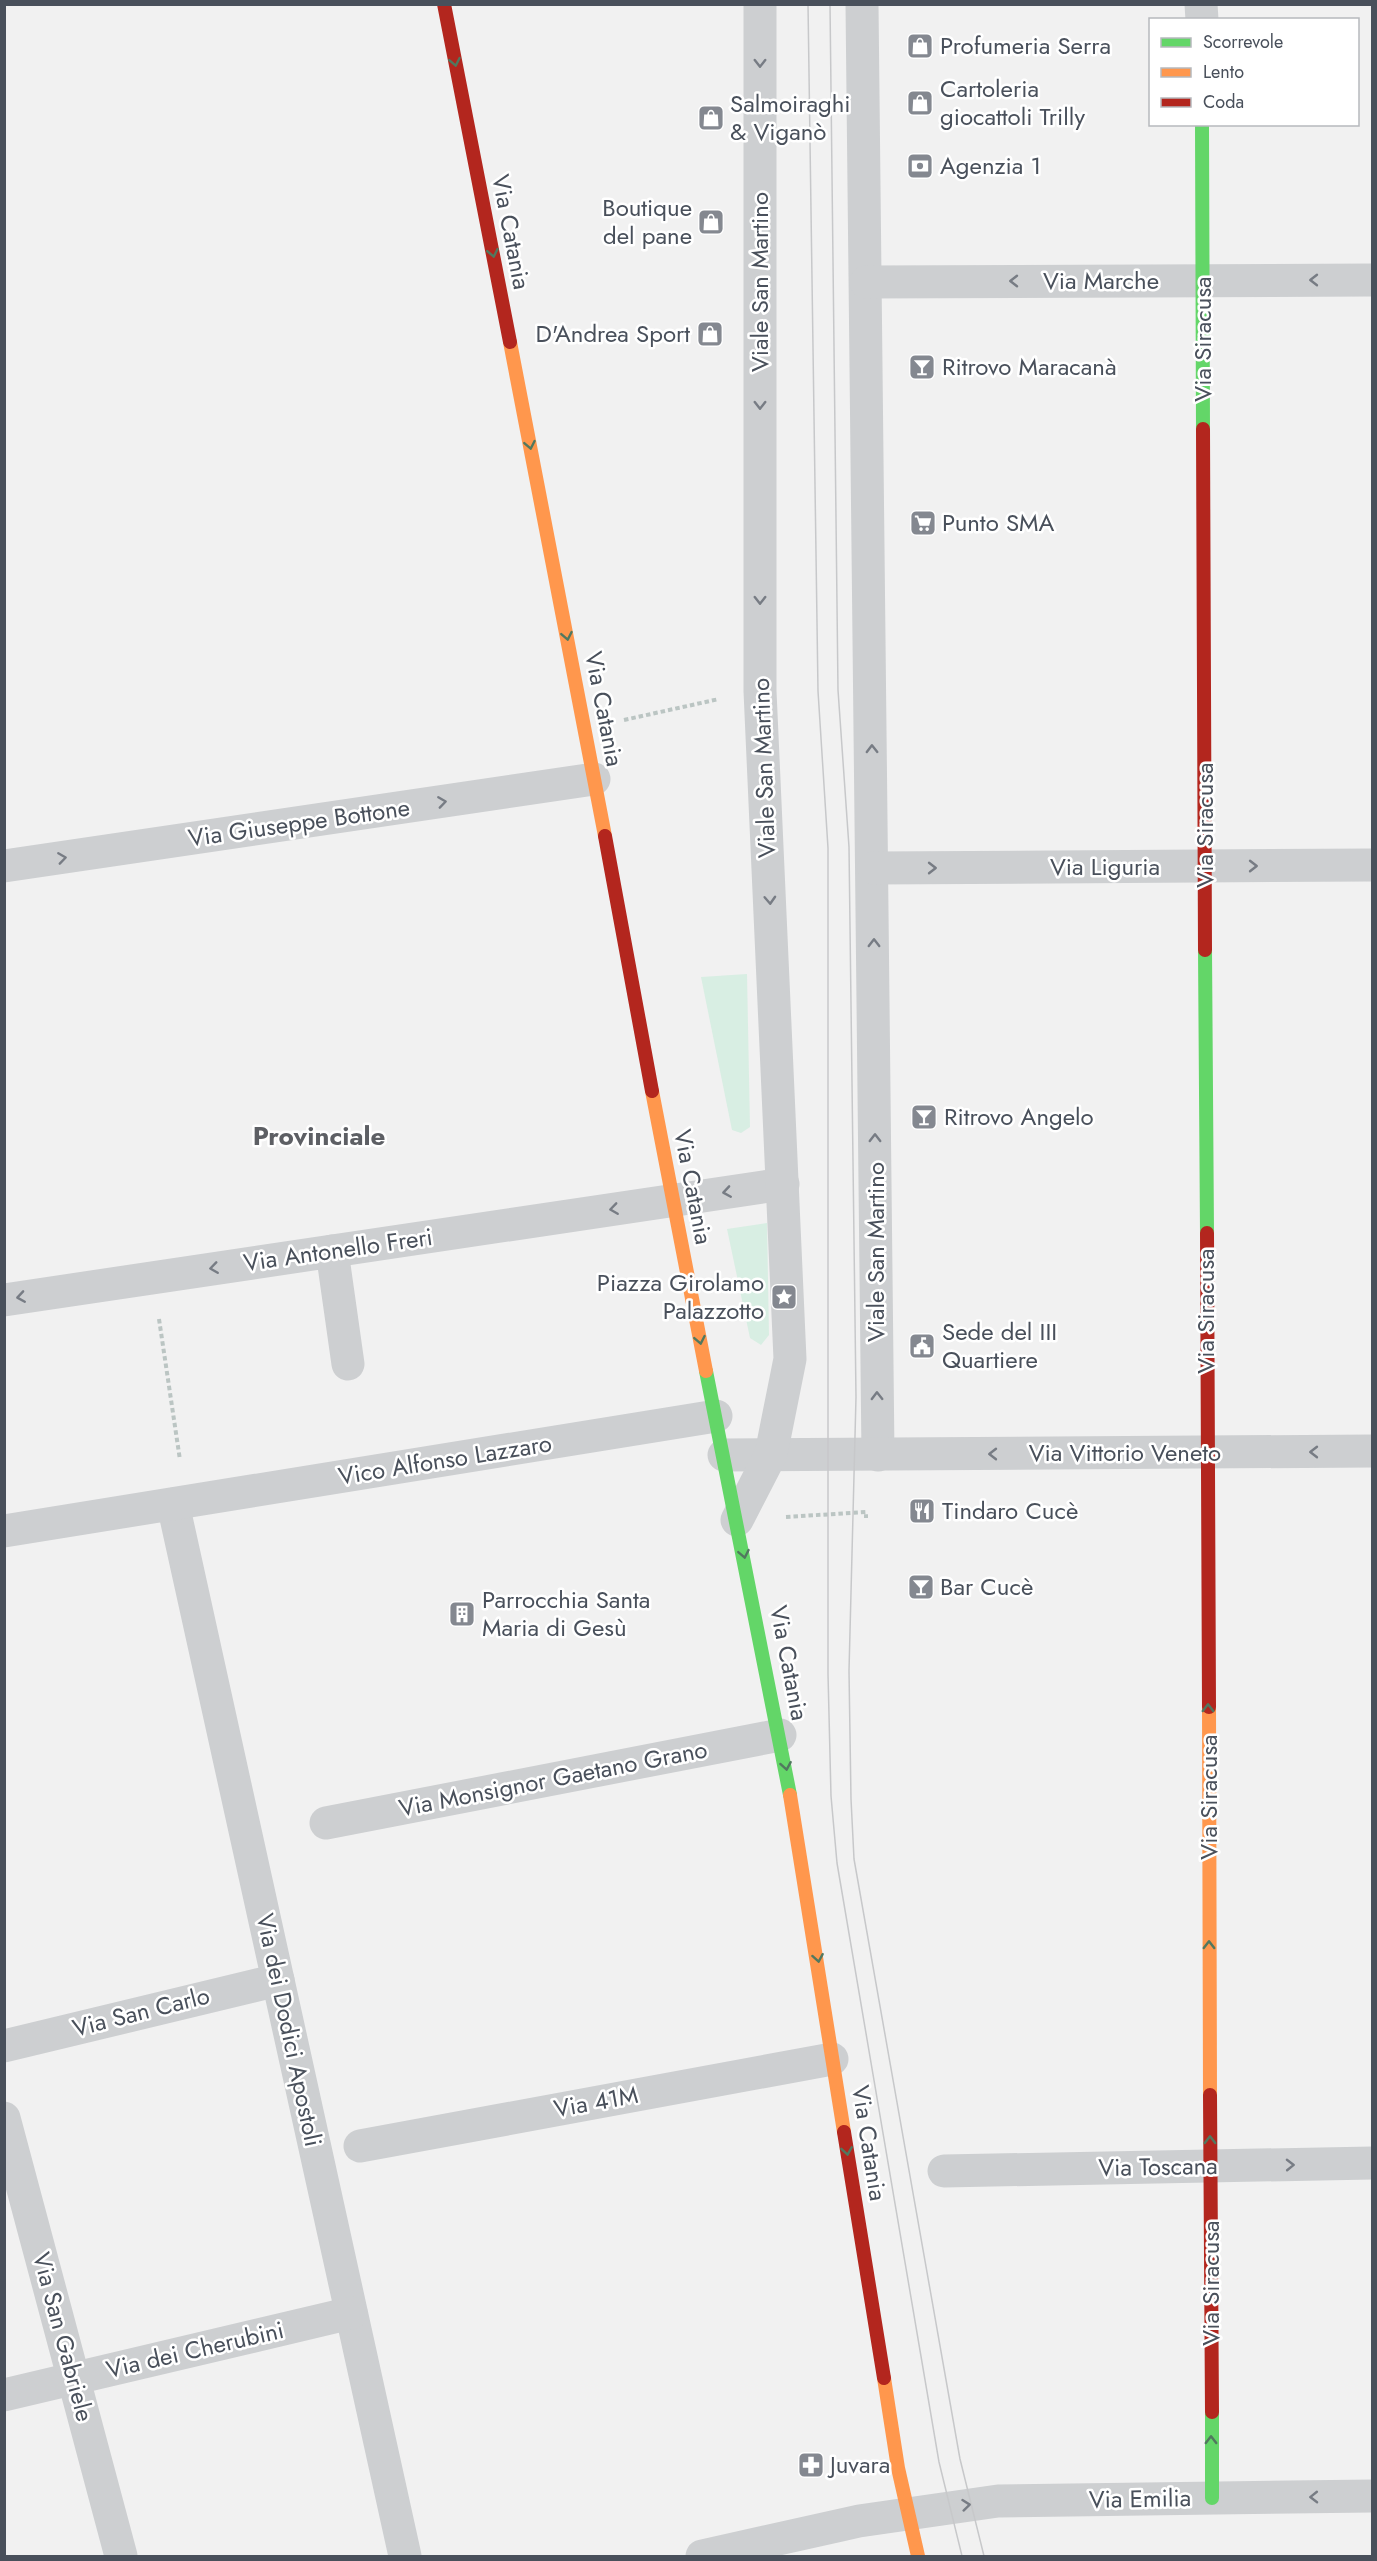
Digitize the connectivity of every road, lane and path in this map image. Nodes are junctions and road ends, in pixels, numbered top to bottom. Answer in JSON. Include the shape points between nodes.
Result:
{"nodes":[{"id":1,"x":444,"y":4,"type":"edge"},
{"id":2,"x":760,"y":4,"type":"edge"},
{"id":3,"x":862,"y":4,"type":"edge"},
{"id":4,"x":1202,"y":126,"type":"edge"},
{"id":5,"x":1203,"y":280,"type":"junction"},
{"id":6,"x":1372,"y":280,"type":"edge"},
{"id":7,"x":866,"y":282,"type":"junction"},
{"id":8,"x":686,"y":706,"type":"dead end"},
{"id":9,"x":585,"y":728,"type":"junction"},
{"id":10,"x":594,"y":779,"type":"junction"},
{"id":11,"x":1205,"y":866,"type":"junction"},
{"id":12,"x":1372,"y":866,"type":"edge"},
{"id":13,"x":4,"y":867,"type":"edge"},
{"id":14,"x":874,"y":868,"type":"junction"},
{"id":15,"x":783,"y":1184,"type":"junction"},
{"id":16,"x":672,"y":1201,"type":"junction"},
{"id":17,"x":332,"y":1251,"type":"junction"},
{"id":18,"x":153,"y":1277,"type":"junction"},
{"id":19,"x":4,"y":1300,"type":"edge"},
{"id":20,"x":348,"y":1364,"type":"dead end"},
{"id":21,"x":716,"y":1416,"type":"junction"},
{"id":22,"x":1372,"y":1451,"type":"edge"},
{"id":23,"x":1207,"y":1453,"type":"junction"},
{"id":24,"x":771,"y":1454,"type":"junction"},
{"id":25,"x":724,"y":1455,"type":"junction"},
{"id":26,"x":878,"y":1455,"type":"junction"},
{"id":27,"x":180,"y":1463,"type":"dead end"},
{"id":28,"x":173,"y":1504,"type":"junction"},
{"id":29,"x":818,"y":1514,"type":"junction"},
{"id":30,"x":866,"y":1518,"type":"dead end"},
{"id":31,"x":737,"y":1520,"type":"junction"},
{"id":32,"x":818,"y":1521,"type":"dead end"},
{"id":33,"x":4,"y":1532,"type":"edge"},
{"id":34,"x":780,"y":1735,"type":"junction"},
{"id":35,"x":326,"y":1823,"type":"dead end"},
{"id":36,"x":278,"y":1980,"type":"junction"},
{"id":37,"x":4,"y":2046,"type":"edge"},
{"id":38,"x":832,"y":2059,"type":"junction"},
{"id":39,"x":4,"y":2118,"type":"edge"},
{"id":40,"x":360,"y":2146,"type":"dead end"},
{"id":41,"x":1372,"y":2163,"type":"edge"},
{"id":42,"x":1210,"y":2166,"type":"junction"},
{"id":43,"x":944,"y":2171,"type":"dead end"},
{"id":44,"x":351,"y":2313,"type":"junction"},
{"id":45,"x":74,"y":2379,"type":"junction"},
{"id":46,"x":4,"y":2395,"type":"edge"},
{"id":47,"x":1372,"y":2496,"type":"edge"},
{"id":48,"x":1212,"y":2498,"type":"junction"},
{"id":49,"x":908,"y":2512,"type":"junction"},
{"id":50,"x":121,"y":2556,"type":"edge"},
{"id":51,"x":405,"y":2556,"type":"edge"},
{"id":52,"x":702,"y":2556,"type":"edge"},
{"id":53,"x":918,"y":2556,"type":"edge"}],
"edges":[{"from":1,"to":9,"type":"main road","name":"Via Catania","one_way":true},
{"from":2,"to":15,"type":"street","name":"Viale San Martino","one_way":true,"via":[[760,691]]},
{"from":3,"to":7,"type":"street","name":"Viale San Martino"},
{"from":4,"to":5,"type":"main road","name":"Via Siracusa"},
{"from":6,"to":5,"type":"street","name":"Via Marche","one_way":true},
{"from":5,"to":7,"type":"street","name":"Via Marche","one_way":true},
{"from":5,"to":11,"type":"main road","name":"Via Siracusa"},
{"from":14,"to":7,"type":"street","name":"Viale San Martino","one_way":true},
{"from":8,"to":9,"type":"path"},
{"from":9,"to":10,"type":"main road","name":"Via Catania"},
{"from":13,"to":10,"type":"street","name":"Via Giuseppe Bottone","one_way":true},
{"from":10,"to":16,"type":"main road","name":"Via Catania"},
{"from":11,"to":12,"type":"street","name":"Via Liguria","one_way":true},
{"from":14,"to":11,"type":"street","name":"Via Liguria","one_way":true},
{"from":11,"to":23,"type":"main road","name":"Via Siracusa"},
{"from":26,"to":14,"type":"street","name":"Viale San Martino","one_way":true},
{"from":15,"to":16,"type":"street","name":"Via Antonello Freri","one_way":true},
{"from":15,"to":24,"type":"street","name":"Viale San Martino","via":[[790,1359]]},
{"from":16,"to":17,"type":"street","name":"Via Antonello Freri","one_way":true},
{"from":16,"to":21,"type":"main road","name":"Via Catania","one_way":true},
{"from":17,"to":18,"type":"street","name":"Via Antonello Freri","one_way":true},
{"from":17,"to":20,"type":"street"},
{"from":18,"to":19,"type":"street","name":"Via Antonello Freri","one_way":true},
{"from":18,"to":27,"type":"path"},
{"from":21,"to":25,"type":"main road","name":"Via Catania"},
{"from":21,"to":28,"type":"street","name":"Vico Alfonso Lazzaro"},
{"from":22,"to":23,"type":"street","name":"Via Vittorio Veneto","one_way":true},
{"from":23,"to":26,"type":"street","name":"Via Vittorio Veneto","one_way":true},
{"from":42,"to":23,"type":"main road","name":"Via Siracusa","one_way":true},
{"from":24,"to":25,"type":"street","name":"Via Vittorio Veneto"},
{"from":24,"to":26,"type":"street","name":"Via Vittorio Veneto"},
{"from":24,"to":31,"type":"street","name":"Viale San Martino"},
{"from":25,"to":31,"type":"main road","name":"Via Catania"},
{"from":28,"to":33,"type":"street","name":"Vico Alfonso Lazzaro"},
{"from":28,"to":36,"type":"street","name":"Via dei Dodici Apostoli"},
{"from":29,"to":30,"type":"path","via":[[866,1512]]},
{"from":29,"to":31,"type":"path"},
{"from":29,"to":32,"type":"path"},
{"from":31,"to":34,"type":"main road","name":"Via Catania","one_way":true},
{"from":34,"to":35,"type":"street","name":"Via Monsignor Gaetano Grano"},
{"from":34,"to":38,"type":"main road","name":"Via Catania","one_way":true},
{"from":36,"to":37,"type":"street","name":"Via San Carlo"},
{"from":36,"to":44,"type":"street","name":"Via dei Dodici Apostoli"},
{"from":38,"to":40,"type":"street","name":"Via 41M"},
{"from":38,"to":49,"type":"main road","name":"Via Catania","one_way":true},
{"from":39,"to":45,"type":"street","name":"Via San Gabriele"},
{"from":42,"to":41,"type":"street","name":"Via Toscana","one_way":true},
{"from":42,"to":43,"type":"street","name":"Via Toscana"},
{"from":48,"to":42,"type":"main road","name":"Via Siracusa","one_way":true},
{"from":44,"to":45,"type":"street","name":"Via dei Cherubini"},
{"from":44,"to":51,"type":"street","name":"Via dei Dodici Apostoli"},
{"from":45,"to":46,"type":"street","name":"Via dei Cherubini"},
{"from":45,"to":50,"type":"street","name":"Via San Gabriele"},
{"from":47,"to":48,"type":"street","name":"Via Emilia","one_way":true},
{"from":49,"to":48,"type":"street","name":"Via Emilia","one_way":true,"via":[[998,2501]]},
{"from":49,"to":52,"type":"street","name":"Via Emilia"},
{"from":49,"to":53,"type":"main road","name":"Via Catania"}]}
